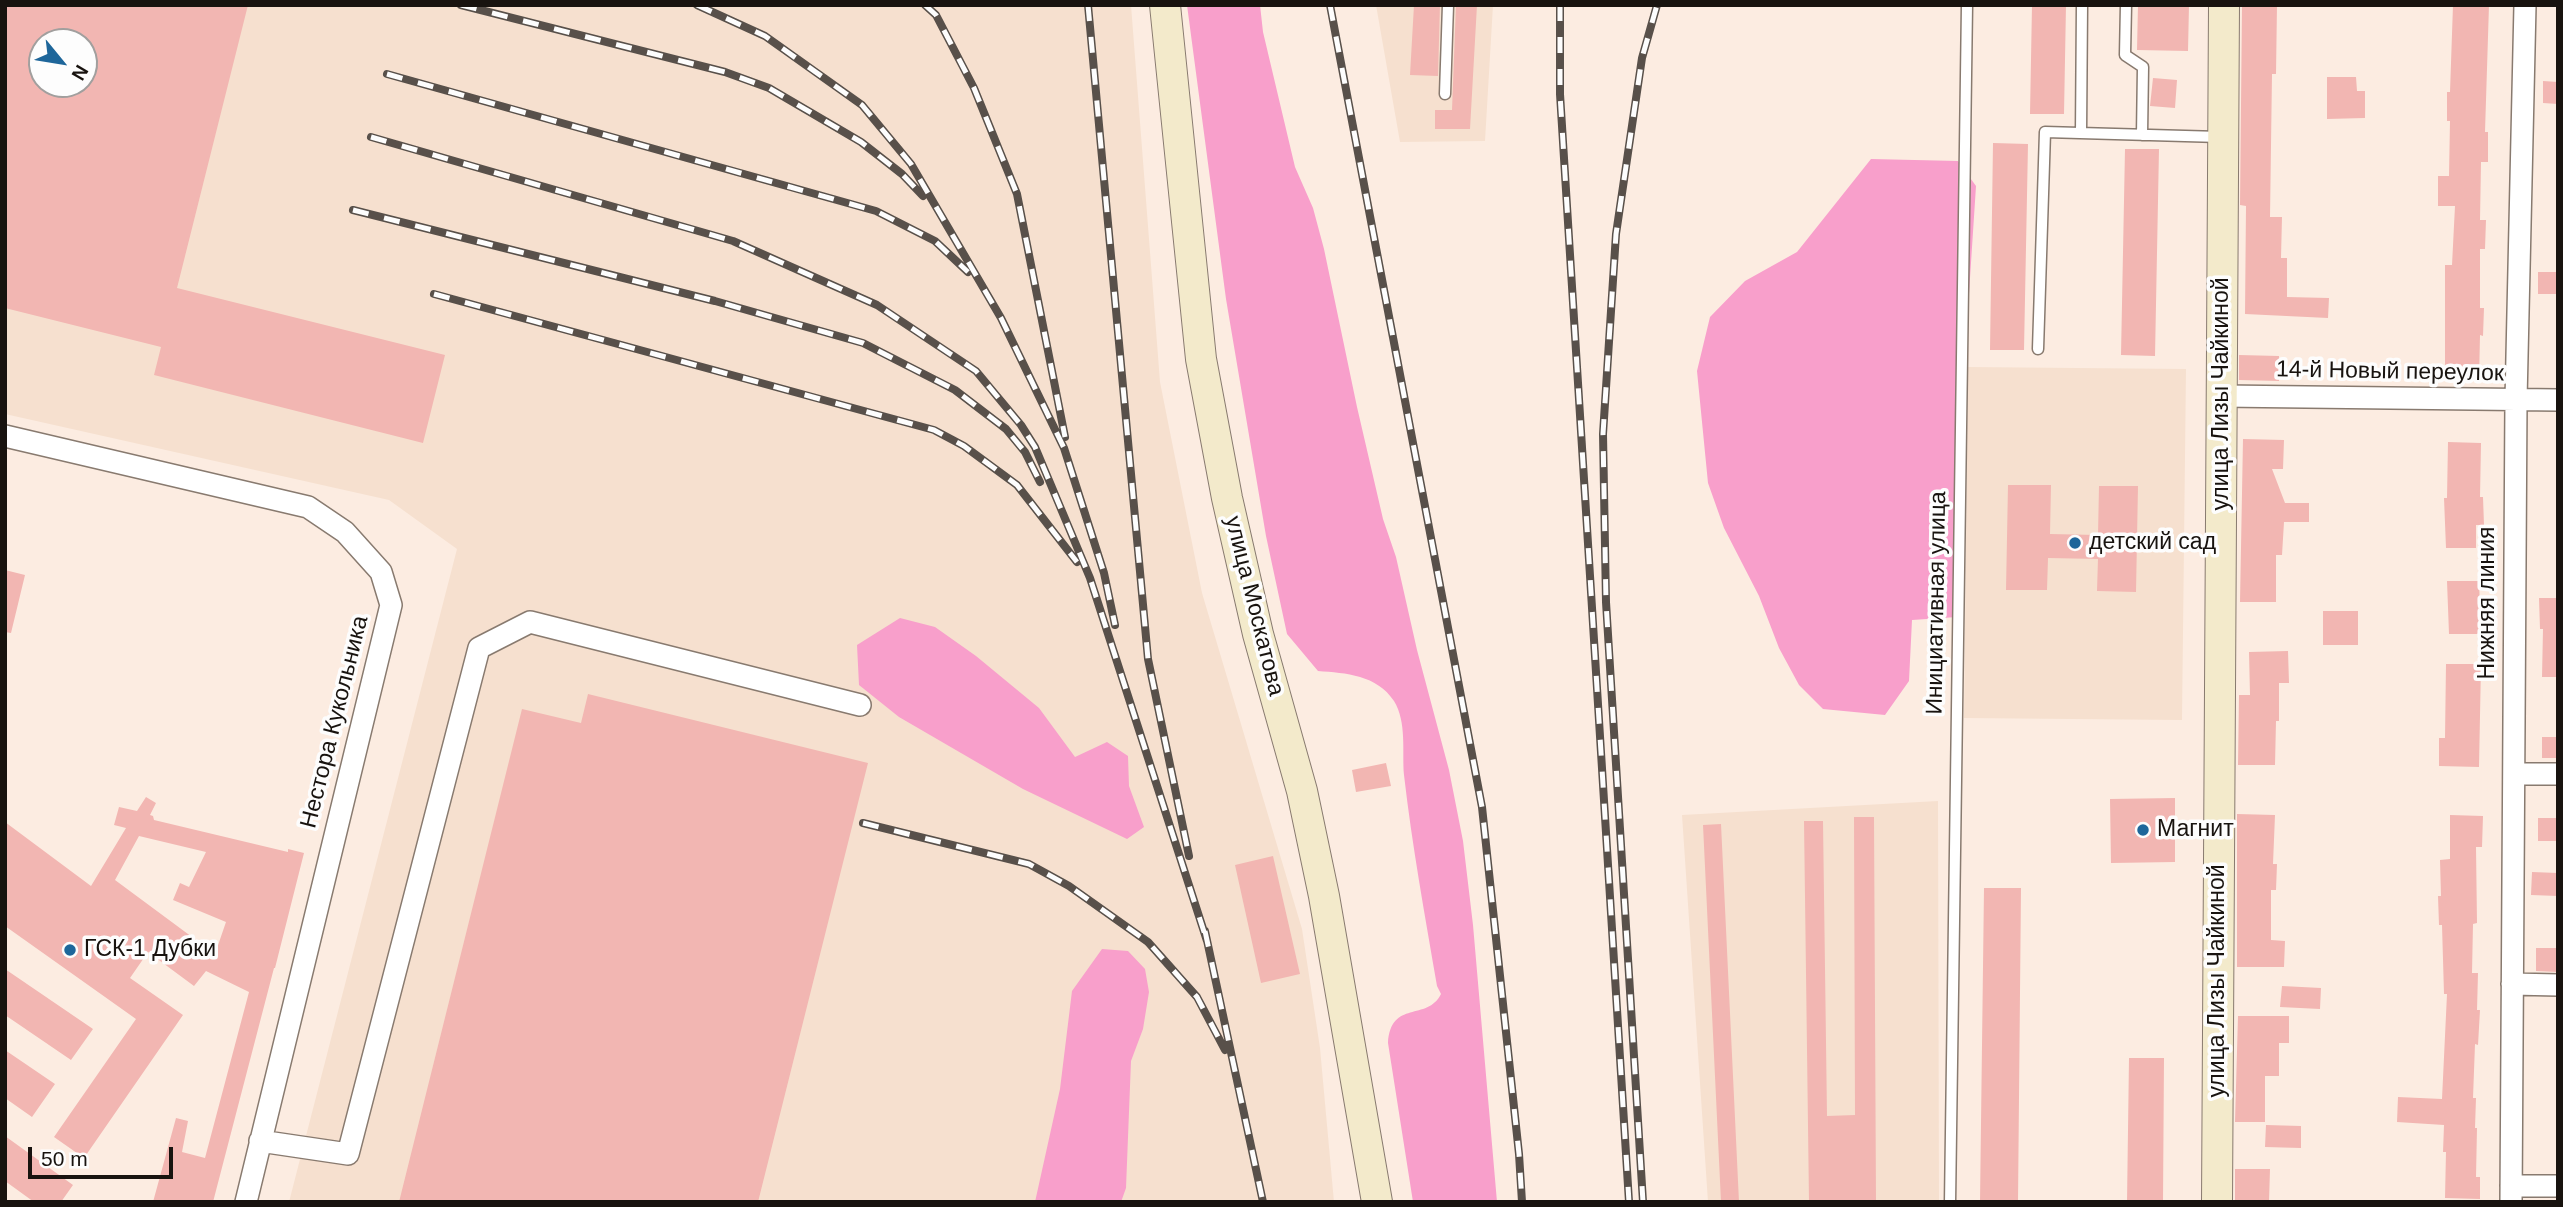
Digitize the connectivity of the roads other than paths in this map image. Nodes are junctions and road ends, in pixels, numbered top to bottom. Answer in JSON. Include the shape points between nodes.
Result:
{"nodes":[{"id":1,"x":1165,"y":5,"type":"edge"},
{"id":2,"x":1448,"y":5,"type":"edge"},
{"id":3,"x":1967,"y":5,"type":"edge"},
{"id":4,"x":2082,"y":5,"type":"edge"},
{"id":5,"x":2126,"y":5,"type":"edge"},
{"id":6,"x":2224,"y":5,"type":"edge"},
{"id":7,"x":2525,"y":5,"type":"edge"},
{"id":8,"x":1445,"y":94,"type":"dead end"},
{"id":9,"x":2081,"y":133,"type":"junction"},
{"id":10,"x":2142,"y":135,"type":"junction"},
{"id":11,"x":2223,"y":138,"type":"junction"},
{"id":12,"x":2038,"y":349,"type":"dead end"},
{"id":13,"x":2222,"y":396,"type":"junction"},
{"id":14,"x":2516,"y":400,"type":"junction"},
{"id":15,"x":2558,"y":400,"type":"edge"},
{"id":16,"x":5,"y":436,"type":"edge"},
{"id":17,"x":860,"y":705,"type":"dead end"},
{"id":18,"x":2514,"y":774,"type":"junction"},
{"id":19,"x":2558,"y":774,"type":"edge"},
{"id":20,"x":2512,"y":984,"type":"junction"},
{"id":21,"x":2558,"y":985,"type":"edge"},
{"id":22,"x":260,"y":1141,"type":"junction"},
{"id":23,"x":2558,"y":1186,"type":"edge"},
{"id":24,"x":2511,"y":1194,"type":"edge"},
{"id":25,"x":246,"y":1202,"type":"edge"},
{"id":26,"x":1377,"y":1202,"type":"edge"},
{"id":27,"x":1950,"y":1202,"type":"edge"},
{"id":28,"x":2217,"y":1202,"type":"edge"}],
"edges":[{"from":1,"to":26,"type":"main road","name":"улица Москатова","via":[[1201,359],[1258,634],[1302,792],[1321,883]]},
{"from":2,"to":8,"type":"lane"},
{"from":3,"to":27,"type":"lane","name":"Инициативная улица"},
{"from":4,"to":9,"type":"lane"},
{"from":5,"to":10,"type":"lane","via":[[2125,55],[2143,67]]},
{"from":6,"to":11,"type":"main road","name":"улица Лизы Чайкиной"},
{"from":7,"to":14,"type":"street","name":"Нижняя линия"},
{"from":9,"to":10,"type":"lane"},
{"from":9,"to":12,"type":"lane","via":[[2045,132]]},
{"from":10,"to":11,"type":"lane"},
{"from":11,"to":13,"type":"main road","name":"улица Лизы Чайкиной"},
{"from":13,"to":14,"type":"street","name":"14-й Новый переулок"},
{"from":13,"to":28,"type":"main road","name":"улица Лизы Чайкиной"},
{"from":14,"to":15,"type":"street","name":"14-й Новый переулок"},
{"from":14,"to":18,"type":"street","name":"Нижняя линия"},
{"from":16,"to":22,"type":"street","name":"Нестора Кукольника","via":[[308,508],[345,532],[381,572],[391,605]]},
{"from":17,"to":22,"type":"street","via":[[530,622],[479,648],[348,1154]]},
{"from":18,"to":19,"type":"street"},
{"from":18,"to":20,"type":"street","name":"Нижняя линия"},
{"from":20,"to":21,"type":"street"},
{"from":20,"to":24,"type":"street","name":"Нижняя линия"},
{"from":22,"to":25,"type":"street","name":"Нестора Кукольника"},
{"from":23,"to":24,"type":"street"}]}
